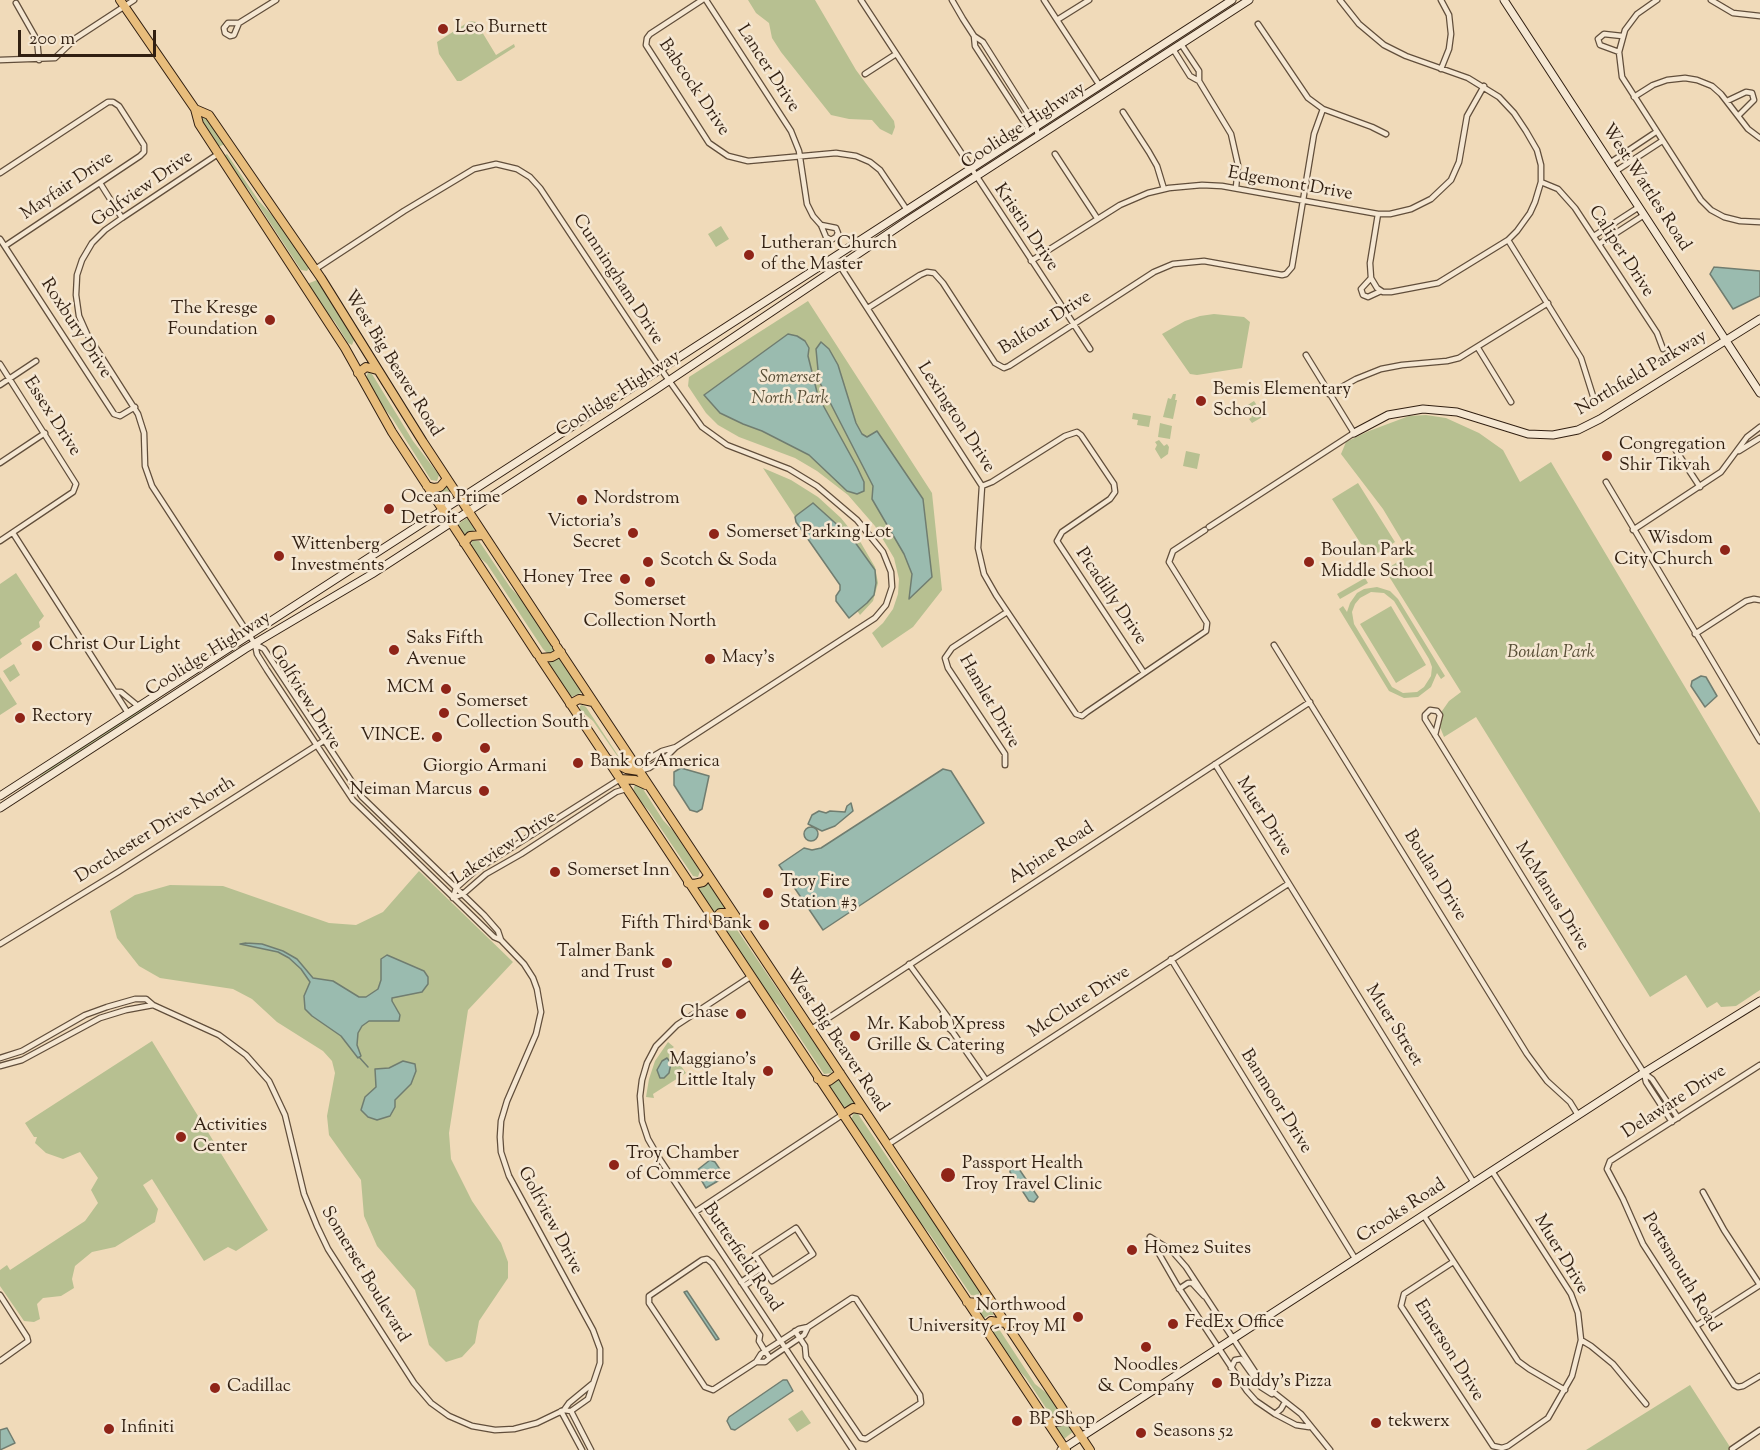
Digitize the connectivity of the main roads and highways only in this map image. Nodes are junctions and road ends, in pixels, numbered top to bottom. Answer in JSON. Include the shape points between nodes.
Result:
{"nodes":[{"id":1,"x":1232,"y":0,"type":"edge"},
{"id":2,"x":1249,"y":0,"type":"edge"},
{"id":3,"x":1504,"y":0,"type":"edge"},
{"id":4,"x":122,"y":3,"type":"edge"},
{"id":5,"x":195,"y":109,"type":"junction"},
{"id":6,"x":234,"y":150,"type":"junction"},
{"id":7,"x":218,"y":154,"type":"junction"},
{"id":8,"x":907,"y":210,"type":"junction"},
{"id":9,"x":910,"y":219,"type":"junction"},
{"id":10,"x":827,"y":262,"type":"junction"},
{"id":11,"x":314,"y":270,"type":"junction"},
{"id":12,"x":829,"y":273,"type":"junction"},
{"id":13,"x":803,"y":277,"type":"junction"},
{"id":14,"x":299,"y":278,"type":"junction"},
{"id":15,"x":806,"y":289,"type":"junction"},
{"id":16,"x":1760,"y":319,"type":"edge"},
{"id":17,"x":1726,"y":341,"type":"junction"},
{"id":18,"x":362,"y":344,"type":"junction"},
{"id":19,"x":345,"y":348,"type":"junction"},
{"id":20,"x":378,"y":370,"type":"junction"},
{"id":21,"x":358,"y":373,"type":"junction"},
{"id":22,"x":1760,"y":393,"type":"edge"},
{"id":23,"x":597,"y":411,"type":"junction"},
{"id":24,"x":601,"y":425,"type":"junction"},
{"id":25,"x":569,"y":429,"type":"junction"},
{"id":26,"x":1354,"y":433,"type":"road end"},
{"id":27,"x":572,"y":444,"type":"junction"},
{"id":28,"x":520,"y":461,"type":"junction"},
{"id":29,"x":525,"y":474,"type":"junction"},
{"id":30,"x":447,"y":479,"type":"junction"},
{"id":31,"x":426,"y":485,"type":"junction"},
{"id":32,"x":460,"y":500,"type":"junction"},
{"id":33,"x":443,"y":511,"type":"junction"},
{"id":34,"x":468,"y":511,"type":"junction"},
{"id":35,"x":451,"y":522,"type":"junction"},
{"id":36,"x":483,"y":535,"type":"junction"},
{"id":37,"x":401,"y":538,"type":"junction"},
{"id":38,"x":464,"y":543,"type":"junction"},
{"id":39,"x":407,"y":551,"type":"junction"},
{"id":40,"x":332,"y":581,"type":"junction"},
{"id":41,"x":336,"y":596,"type":"junction"},
{"id":42,"x":557,"y":647,"type":"junction"},
{"id":43,"x":539,"y":656,"type":"junction"},
{"id":44,"x":178,"y":680,"type":"junction"},
{"id":45,"x":179,"y":691,"type":"junction"},
{"id":46,"x":593,"y":702,"type":"junction"},
{"id":47,"x":570,"y":704,"type":"junction"},
{"id":48,"x":606,"y":758,"type":"junction"},
{"id":49,"x":639,"y":771,"type":"junction"},
{"id":50,"x":36,"y":773,"type":"junction"},
{"id":51,"x":620,"y":779,"type":"junction"},
{"id":52,"x":39,"y":782,"type":"junction"},
{"id":53,"x":650,"y":788,"type":"junction"},
{"id":54,"x":0,"y":796,"type":"edge"},
{"id":55,"x":0,"y":808,"type":"edge"},
{"id":56,"x":708,"y":876,"type":"junction"},
{"id":57,"x":688,"y":883,"type":"junction"},
{"id":58,"x":733,"y":913,"type":"junction"},
{"id":59,"x":714,"y":921,"type":"junction"},
{"id":60,"x":1760,"y":1001,"type":"edge"},
{"id":61,"x":840,"y":1073,"type":"junction"},
{"id":62,"x":818,"y":1079,"type":"junction"},
{"id":63,"x":863,"y":1110,"type":"junction"},
{"id":64,"x":842,"y":1115,"type":"junction"},
{"id":65,"x":987,"y":1295,"type":"junction"},
{"id":66,"x":967,"y":1302,"type":"junction"},
{"id":67,"x":1006,"y":1324,"type":"junction"},
{"id":68,"x":984,"y":1328,"type":"junction"},
{"id":69,"x":1067,"y":1414,"type":"junction"},
{"id":70,"x":1046,"y":1421,"type":"junction"},
{"id":71,"x":1082,"y":1437,"type":"junction"},
{"id":72,"x":1064,"y":1449,"type":"edge"},
{"id":73,"x":1090,"y":1450,"type":"edge"}],
"edges":[{"from":1,"to":8,"type":"main road","name":"Coolidge Highway"},
{"from":2,"to":9,"type":"main road","name":"Coolidge Highway"},
{"from":3,"to":17,"type":"main road","name":"West Wattles Road"},
{"from":4,"to":5,"type":"main road","name":"West Big Beaver Road"},
{"from":5,"to":6,"type":"main road","name":"West Big Beaver Road","via":[[209,115]]},
{"from":5,"to":7,"type":"main road","name":"West Big Beaver Road","via":[[199,124]]},
{"from":6,"to":7,"type":"main road","via":[[223,149]]},
{"from":6,"to":11,"type":"main road","name":"West Big Beaver Road"},
{"from":7,"to":14,"type":"main road","name":"West Big Beaver Road"},
{"from":8,"to":9,"type":"main road"},
{"from":8,"to":10,"type":"main road","name":"Coolidge Highway"},
{"from":9,"to":12,"type":"main road","name":"Coolidge Highway"},
{"from":10,"to":12,"type":"main road","via":[[825,268]]},
{"from":10,"to":13,"type":"main road","name":"Coolidge Highway"},
{"from":11,"to":14,"type":"main road","via":[[310,278]]},
{"from":11,"to":18,"type":"main road","name":"West Big Beaver Road"},
{"from":12,"to":15,"type":"main road","name":"Coolidge Highway"},
{"from":13,"to":15,"type":"main road","via":[[808,283]]},
{"from":13,"to":23,"type":"main road","name":"Coolidge Highway"},
{"from":14,"to":19,"type":"main road","name":"West Big Beaver Road"},
{"from":15,"to":24,"type":"main road","name":"Coolidge Highway"},
{"from":16,"to":17,"type":"main road","name":"Northfield Parkway"},
{"from":17,"to":22,"type":"main road","name":"West Wattles Road"},
{"from":17,"to":26,"type":"main road","name":"Northfield Parkway","via":[[1600,419],[1566,434],[1528,434],[1464,414],[1433,409],[1396,413]]},
{"from":18,"to":19,"type":"main road","via":[[355,351]]},
{"from":18,"to":20,"type":"main road","name":"West Big Beaver Road"},
{"from":19,"to":21,"type":"main road","name":"West Big Beaver Road"},
{"from":20,"to":21,"type":"main road","via":[[366,367]]},
{"from":20,"to":30,"type":"main road","name":"West Big Beaver Road"},
{"from":21,"to":31,"type":"main road","name":"West Big Beaver Road"},
{"from":23,"to":24,"type":"main road"},
{"from":23,"to":25,"type":"main road","name":"Coolidge Highway"},
{"from":24,"to":27,"type":"main road","name":"Coolidge Highway"},
{"from":25,"to":27,"type":"main road","via":[[574,437]]},
{"from":25,"to":28,"type":"main road","name":"Coolidge Highway"},
{"from":27,"to":29,"type":"main road","name":"Coolidge Highway"},
{"from":28,"to":29,"type":"main road","via":[[518,468]]},
{"from":28,"to":32,"type":"main road","name":"Coolidge Highway"},
{"from":29,"to":34,"type":"main road","name":"Coolidge Highway"},
{"from":30,"to":31,"type":"main road","via":[[437,488]]},
{"from":30,"to":32,"type":"main road","name":"West Big Beaver Road"},
{"from":31,"to":33,"type":"main road","name":"West Big Beaver Road"},
{"from":32,"to":33,"type":"main road","name":"Coolidge Highway"},
{"from":32,"to":34,"type":"main road","name":"West Big Beaver Road"},
{"from":33,"to":35,"type":"main road","name":"West Big Beaver Road"},
{"from":33,"to":37,"type":"main road","name":"Coolidge Highway"},
{"from":34,"to":35,"type":"main road","name":"Coolidge Highway"},
{"from":34,"to":36,"type":"main road","name":"West Big Beaver Road"},
{"from":35,"to":38,"type":"main road","name":"West Big Beaver Road"},
{"from":35,"to":39,"type":"main road","name":"Coolidge Highway"},
{"from":36,"to":38,"type":"main road","via":[[470,536]]},
{"from":36,"to":42,"type":"main road","name":"West Big Beaver Road"},
{"from":37,"to":39,"type":"main road"},
{"from":37,"to":40,"type":"main road","name":"Coolidge Highway"},
{"from":38,"to":43,"type":"main road","name":"West Big Beaver Road"},
{"from":39,"to":41,"type":"main road","name":"Coolidge Highway"},
{"from":40,"to":41,"type":"main road","via":[[330,588]]},
{"from":40,"to":44,"type":"main road","name":"Coolidge Highway"},
{"from":41,"to":45,"type":"main road","name":"Coolidge Highway"},
{"from":42,"to":43,"type":"main road","via":[[548,659]]},
{"from":42,"to":46,"type":"main road","name":"West Big Beaver Road"},
{"from":43,"to":47,"type":"main road","name":"West Big Beaver Road"},
{"from":44,"to":45,"type":"main road","via":[[182,687]]},
{"from":44,"to":50,"type":"main road","name":"Coolidge Highway"},
{"from":45,"to":52,"type":"main road","name":"Coolidge Highway"},
{"from":46,"to":47,"type":"main road","via":[[579,699]]},
{"from":46,"to":49,"type":"main road","name":"West Big Beaver Road"},
{"from":47,"to":48,"type":"main road","name":"West Big Beaver Road"},
{"from":48,"to":49,"type":"main road"},
{"from":48,"to":51,"type":"main road","name":"West Big Beaver Road"},
{"from":49,"to":53,"type":"main road","name":"West Big Beaver Road"},
{"from":50,"to":52,"type":"main road"},
{"from":50,"to":54,"type":"main road","name":"Coolidge Highway"},
{"from":51,"to":53,"type":"main road","via":[[635,780]]},
{"from":51,"to":57,"type":"main road","name":"West Big Beaver Road"},
{"from":52,"to":55,"type":"main road","name":"Coolidge Highway"},
{"from":53,"to":56,"type":"main road","name":"West Big Beaver Road"},
{"from":56,"to":57,"type":"main road","via":[[703,882]]},
{"from":56,"to":58,"type":"main road","name":"West Big Beaver Road"},
{"from":57,"to":59,"type":"main road","name":"West Big Beaver Road"},
{"from":58,"to":59,"type":"main road","via":[[720,913]]},
{"from":58,"to":61,"type":"main road","name":"West Big Beaver Road"},
{"from":59,"to":62,"type":"main road","name":"West Big Beaver Road"},
{"from":60,"to":71,"type":"main road","name":"Crooks Road"},
{"from":61,"to":62,"type":"main road","via":[[829,1081]]},
{"from":61,"to":63,"type":"main road","name":"West Big Beaver Road"},
{"from":62,"to":64,"type":"main road","name":"West Big Beaver Road"},
{"from":63,"to":64,"type":"main road","via":[[854,1108]]},
{"from":63,"to":65,"type":"main road","name":"West Big Beaver Road"},
{"from":64,"to":66,"type":"main road","name":"West Big Beaver Road"},
{"from":65,"to":66,"type":"main road","via":[[979,1303]]},
{"from":65,"to":67,"type":"main road","name":"West Big Beaver Road"},
{"from":66,"to":68,"type":"main road","name":"West Big Beaver Road"},
{"from":67,"to":68,"type":"main road","via":[[994,1320]]},
{"from":67,"to":69,"type":"main road","name":"West Big Beaver Road"},
{"from":68,"to":70,"type":"main road","name":"West Big Beaver Road"},
{"from":69,"to":70,"type":"main road","via":[[1059,1422]]},
{"from":69,"to":71,"type":"main road","name":"West Big Beaver Road"},
{"from":70,"to":72,"type":"main road","name":"West Big Beaver Road"},
{"from":71,"to":72,"type":"main road","name":"Crooks Road"},
{"from":71,"to":73,"type":"main road","name":"West Big Beaver Road"}]}
